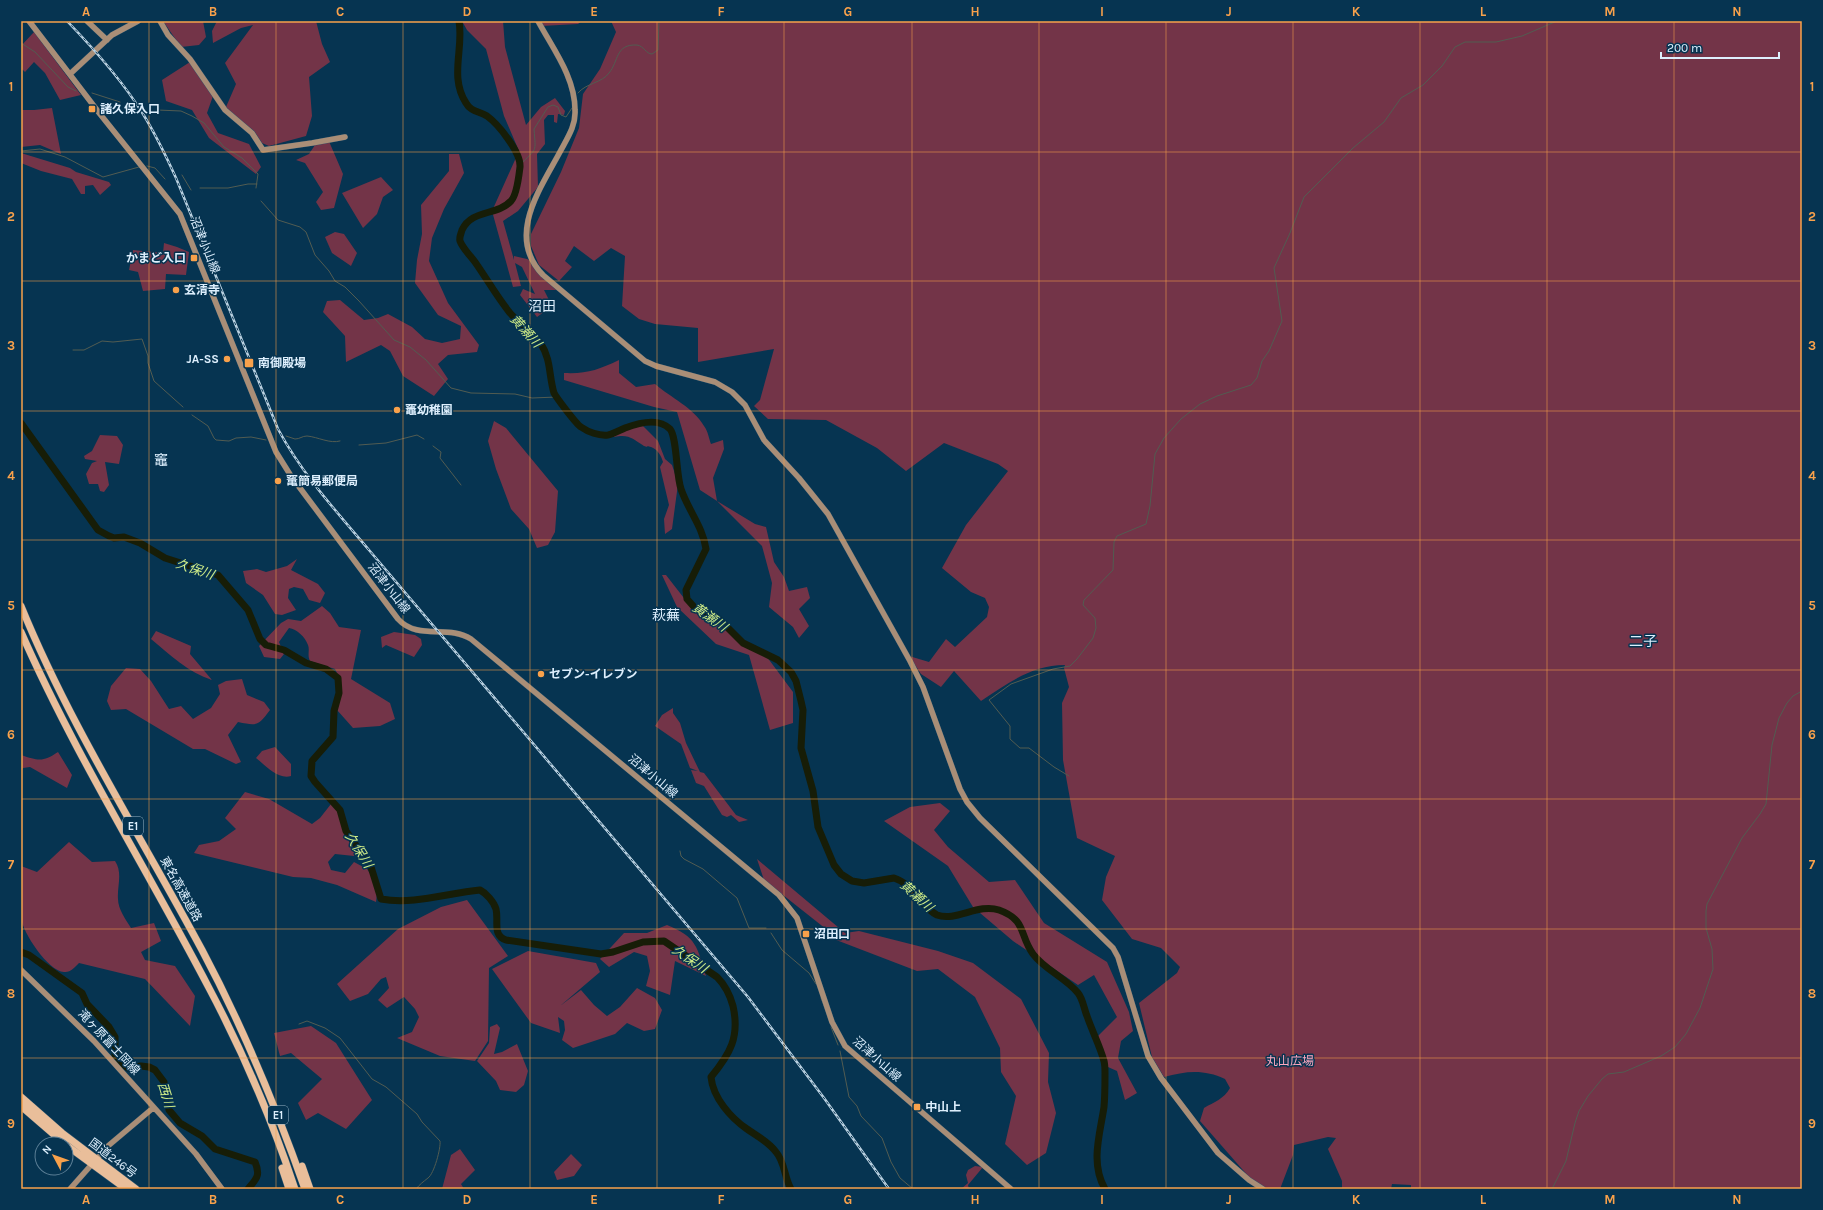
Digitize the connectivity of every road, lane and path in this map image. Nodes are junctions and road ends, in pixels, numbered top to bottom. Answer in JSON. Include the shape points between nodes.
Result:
{"nodes":[{"id":1,"x":29,"y":21,"type":"edge"},
{"id":2,"x":87,"y":21,"type":"edge"},
{"id":3,"x":138,"y":21,"type":"edge"},
{"id":4,"x":160,"y":21,"type":"edge"},
{"id":5,"x":538,"y":21,"type":"edge"},
{"id":6,"x":107,"y":40,"type":"junction"},
{"id":7,"x":70,"y":74,"type":"junction"},
{"id":8,"x":345,"y":136,"type":"dead end"},
{"id":9,"x":21,"y":607,"type":"edge"},
{"id":10,"x":21,"y":632,"type":"edge"},
{"id":11,"x":21,"y":970,"type":"edge"},
{"id":12,"x":248,"y":1043,"type":"junction"},
{"id":13,"x":238,"y":1048,"type":"junction"},
{"id":14,"x":21,"y":1097,"type":"edge"},
{"id":15,"x":21,"y":1106,"type":"edge"},
{"id":16,"x":153,"y":1108,"type":"junction"},
{"id":17,"x":57,"y":1136,"type":"edge"},
{"id":18,"x":74,"y":1149,"type":"edge"},
{"id":19,"x":94,"y":1161,"type":"junction"},
{"id":20,"x":70,"y":1189,"type":"edge"},
{"id":21,"x":126,"y":1189,"type":"edge"},
{"id":22,"x":136,"y":1189,"type":"edge"},
{"id":23,"x":222,"y":1189,"type":"edge"},
{"id":24,"x":289,"y":1189,"type":"edge"},
{"id":25,"x":294,"y":1189,"type":"edge"},
{"id":26,"x":305,"y":1189,"type":"edge"},
{"id":27,"x":310,"y":1189,"type":"edge"},
{"id":28,"x":1011,"y":1189,"type":"edge"},
{"id":29,"x":1263,"y":1189,"type":"edge"}],
"edges":[{"from":1,"to":7,"type":"street","name":"沼津小山線"},
{"from":2,"to":6,"type":"street"},
{"from":3,"to":6,"type":"street"},
{"from":4,"to":8,"type":"street","via":[[225,110],[252,133],[262,150]]},
{"from":5,"to":29,"type":"street","via":[[571,83],[576,111],[573,129],[543,184],[528,219],[527,249],[535,266],[645,361],[715,382],[732,392],[745,405],[764,440],[818,501],[844,542],[923,687],[967,802],[980,818],[1113,948],[1148,1056],[1161,1078],[1218,1153]]},
{"from":6,"to":7,"type":"street"},
{"from":7,"to":28,"type":"street","name":"沼津小山線","via":[[180,214],[276,452],[291,476],[398,619],[404,626],[414,630],[454,632],[472,639],[779,895],[797,918],[832,1022],[844,1046]]},
{"from":9,"to":12,"type":"highway","name":"東名高速道路","number":"E1","via":[[80,730],[202,951]]},
{"from":10,"to":13,"type":"highway","name":"東名高速道路","number":"E1","via":[[70,734],[203,976]]},
{"from":11,"to":16,"type":"street","name":"滝ヶ原富士岡線","via":[[94,1041]]},
{"from":12,"to":26,"type":"highway","name":"東名高速道路","number":"E1","via":[[282,1124]]},
{"from":12,"to":27,"type":"highway","via":[[277,1102]]},
{"from":13,"to":24,"type":"highway"},
{"from":13,"to":25,"type":"highway","name":"東名高速道路","number":"E1","via":[[273,1130]]},
{"from":14,"to":19,"type":"highway","name":"国道246号"},
{"from":15,"to":17,"type":"highway","name":"国道246号"},
{"from":16,"to":19,"type":"street","via":[[121,1133]]},
{"from":16,"to":23,"type":"street","name":"滝ヶ原富士岡線","via":[[196,1154]]},
{"from":18,"to":19,"type":"highway","name":"国道246号"},
{"from":19,"to":20,"type":"street"},
{"from":19,"to":21,"type":"highway","name":"国道246号"},
{"from":19,"to":22,"type":"highway","name":"国道246号"}]}
